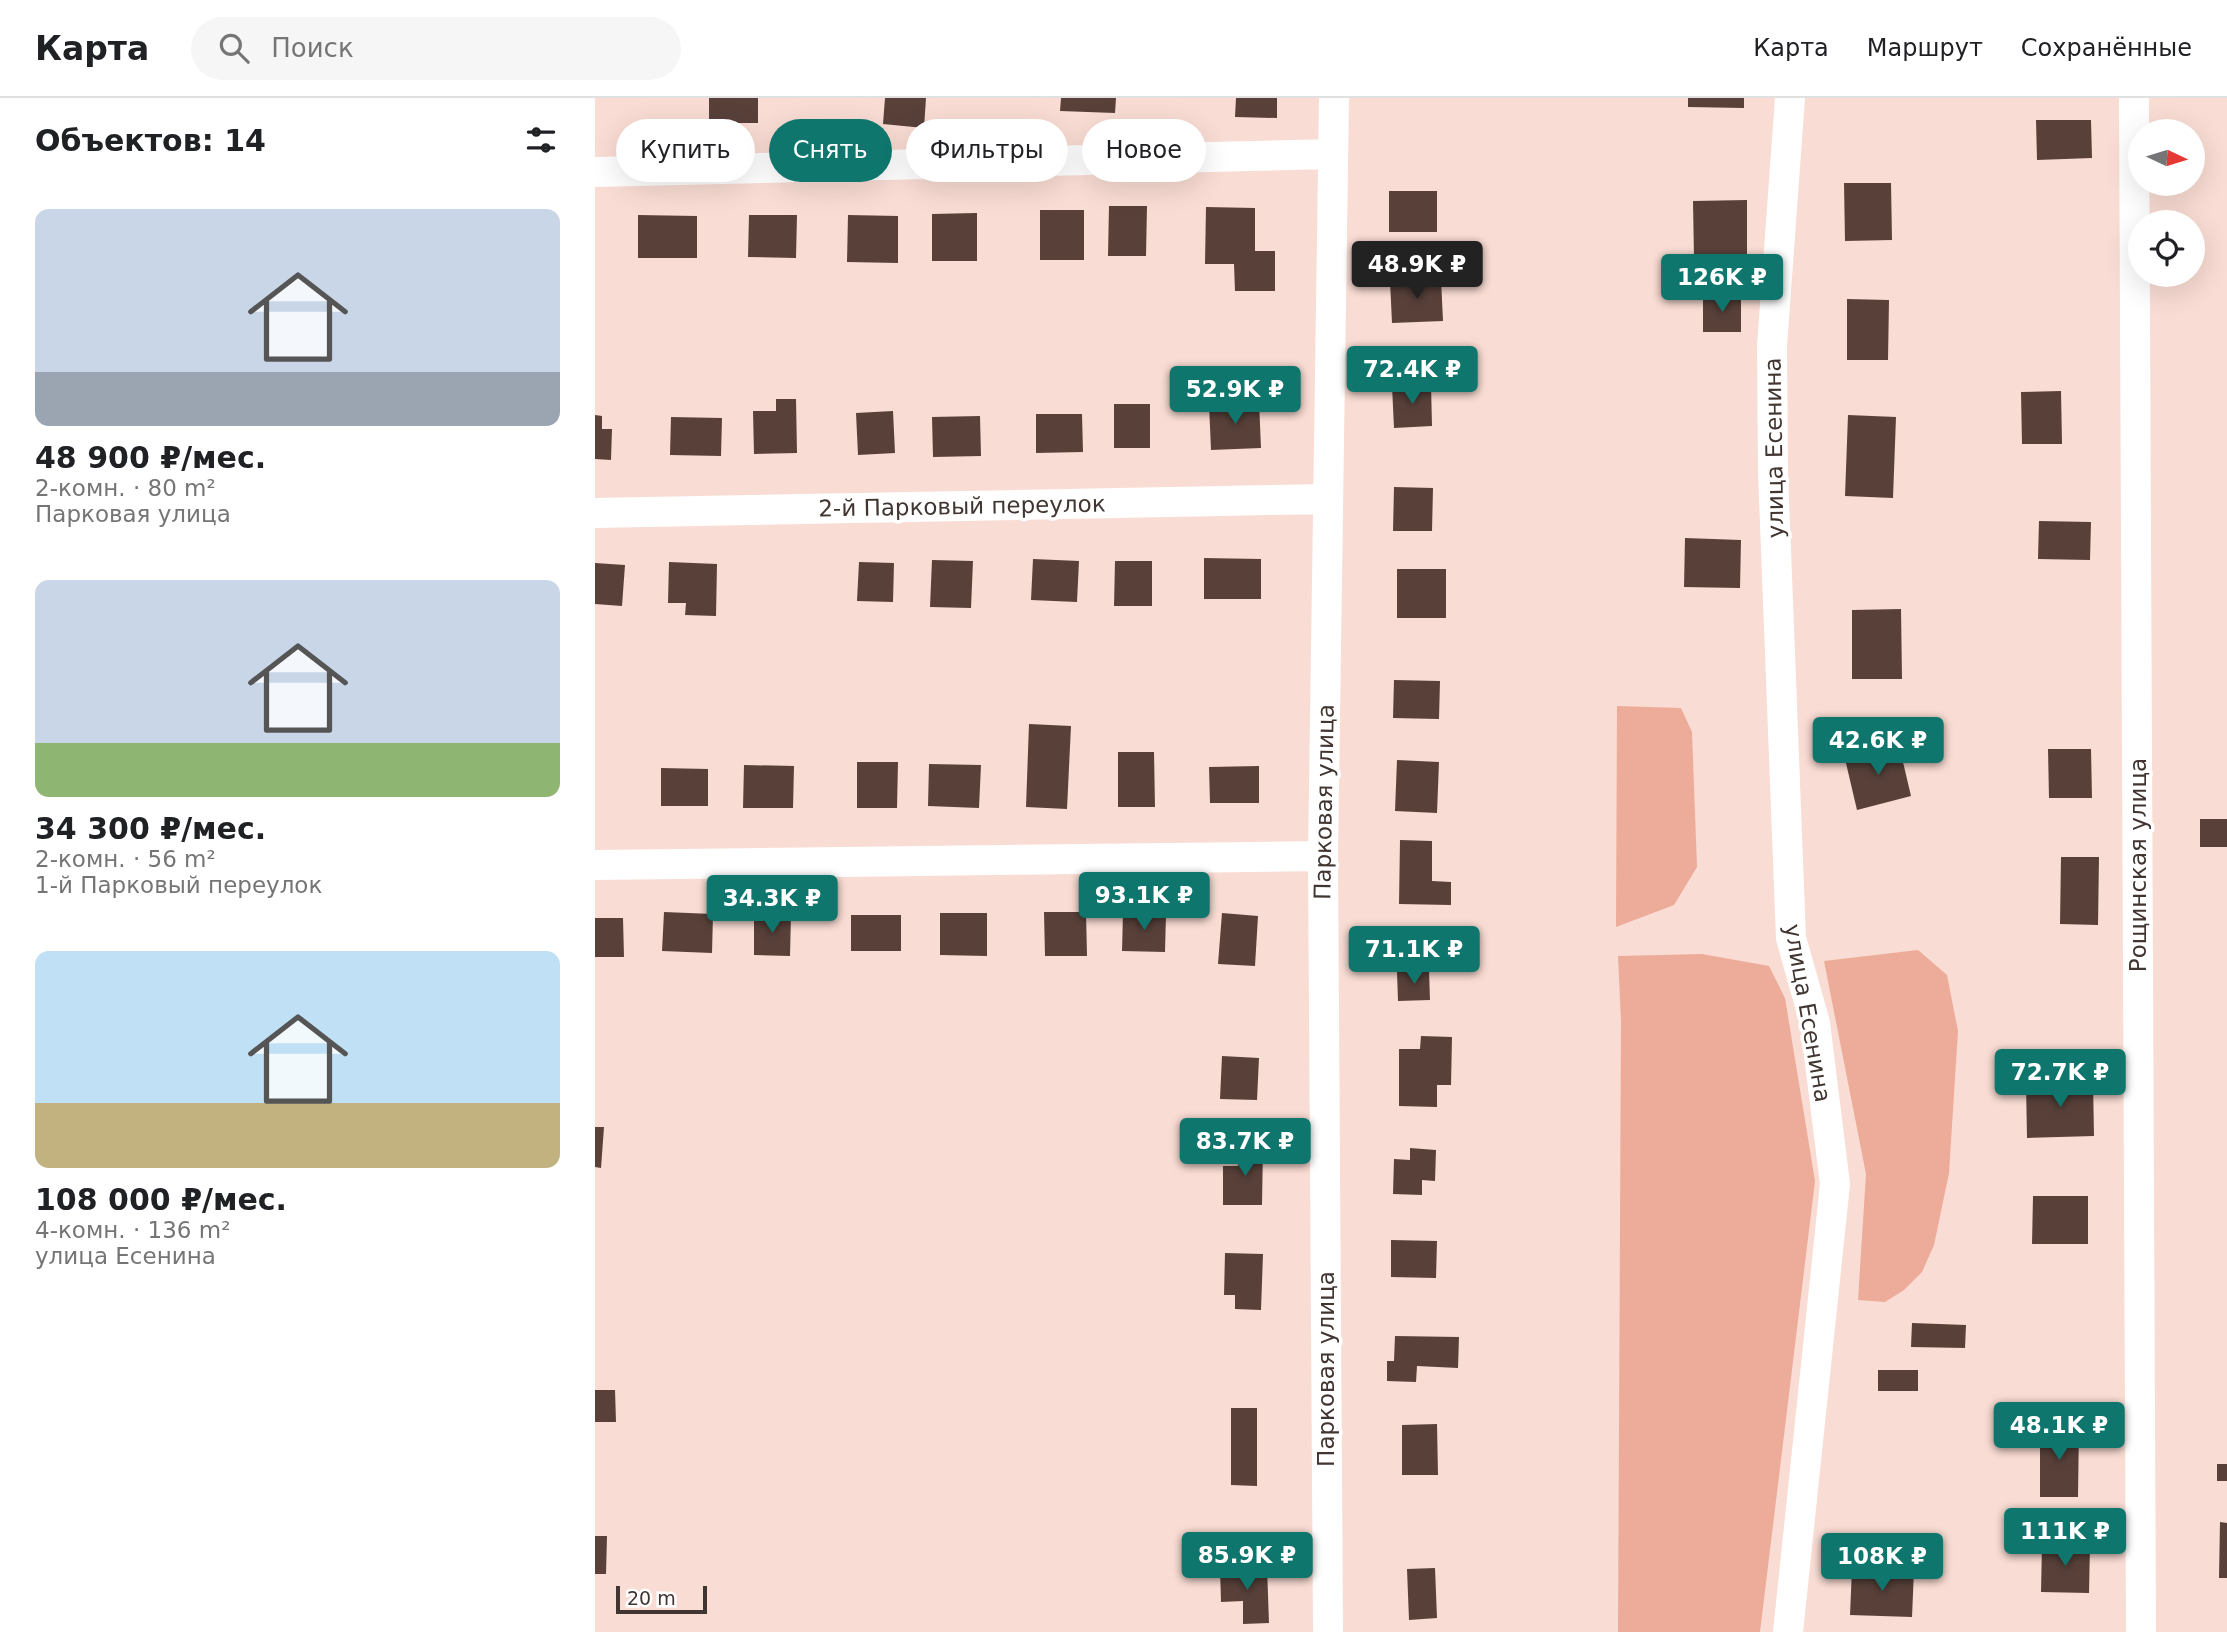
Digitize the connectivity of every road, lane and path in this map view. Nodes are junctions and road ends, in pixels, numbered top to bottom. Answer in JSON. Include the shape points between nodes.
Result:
{"nodes":[{"id":1,"x":1334,"y":98,"type":"edge"},
{"id":2,"x":1790,"y":98,"type":"edge"},
{"id":3,"x":2134,"y":98,"type":"edge"},
{"id":4,"x":1333,"y":154,"type":"junction"},
{"id":5,"x":595,"y":172,"type":"edge"},
{"id":6,"x":1328,"y":499,"type":"junction"},
{"id":7,"x":595,"y":513,"type":"edge"},
{"id":8,"x":1323,"y":856,"type":"junction"},
{"id":9,"x":595,"y":865,"type":"edge"},
{"id":10,"x":1328,"y":1632,"type":"edge"},
{"id":11,"x":1787,"y":1632,"type":"edge"},
{"id":12,"x":2141,"y":1632,"type":"edge"}],
"edges":[{"from":1,"to":4,"type":"street","name":"Парковая улица"},
{"from":2,"to":11,"type":"street","name":"улица Есенина","via":[[1772,346],[1791,937],[1815,1023],[1835,1184]]},
{"from":3,"to":12,"type":"street","name":"Рощинская улица"},
{"from":4,"to":5,"type":"street"},
{"from":4,"to":6,"type":"street","name":"Парковая улица"},
{"from":6,"to":7,"type":"street","name":"2-й Парковый переулок"},
{"from":6,"to":8,"type":"street","name":"Парковая улица"},
{"from":8,"to":9,"type":"street"},
{"from":8,"to":10,"type":"street","name":"Парковая улица"}]}
